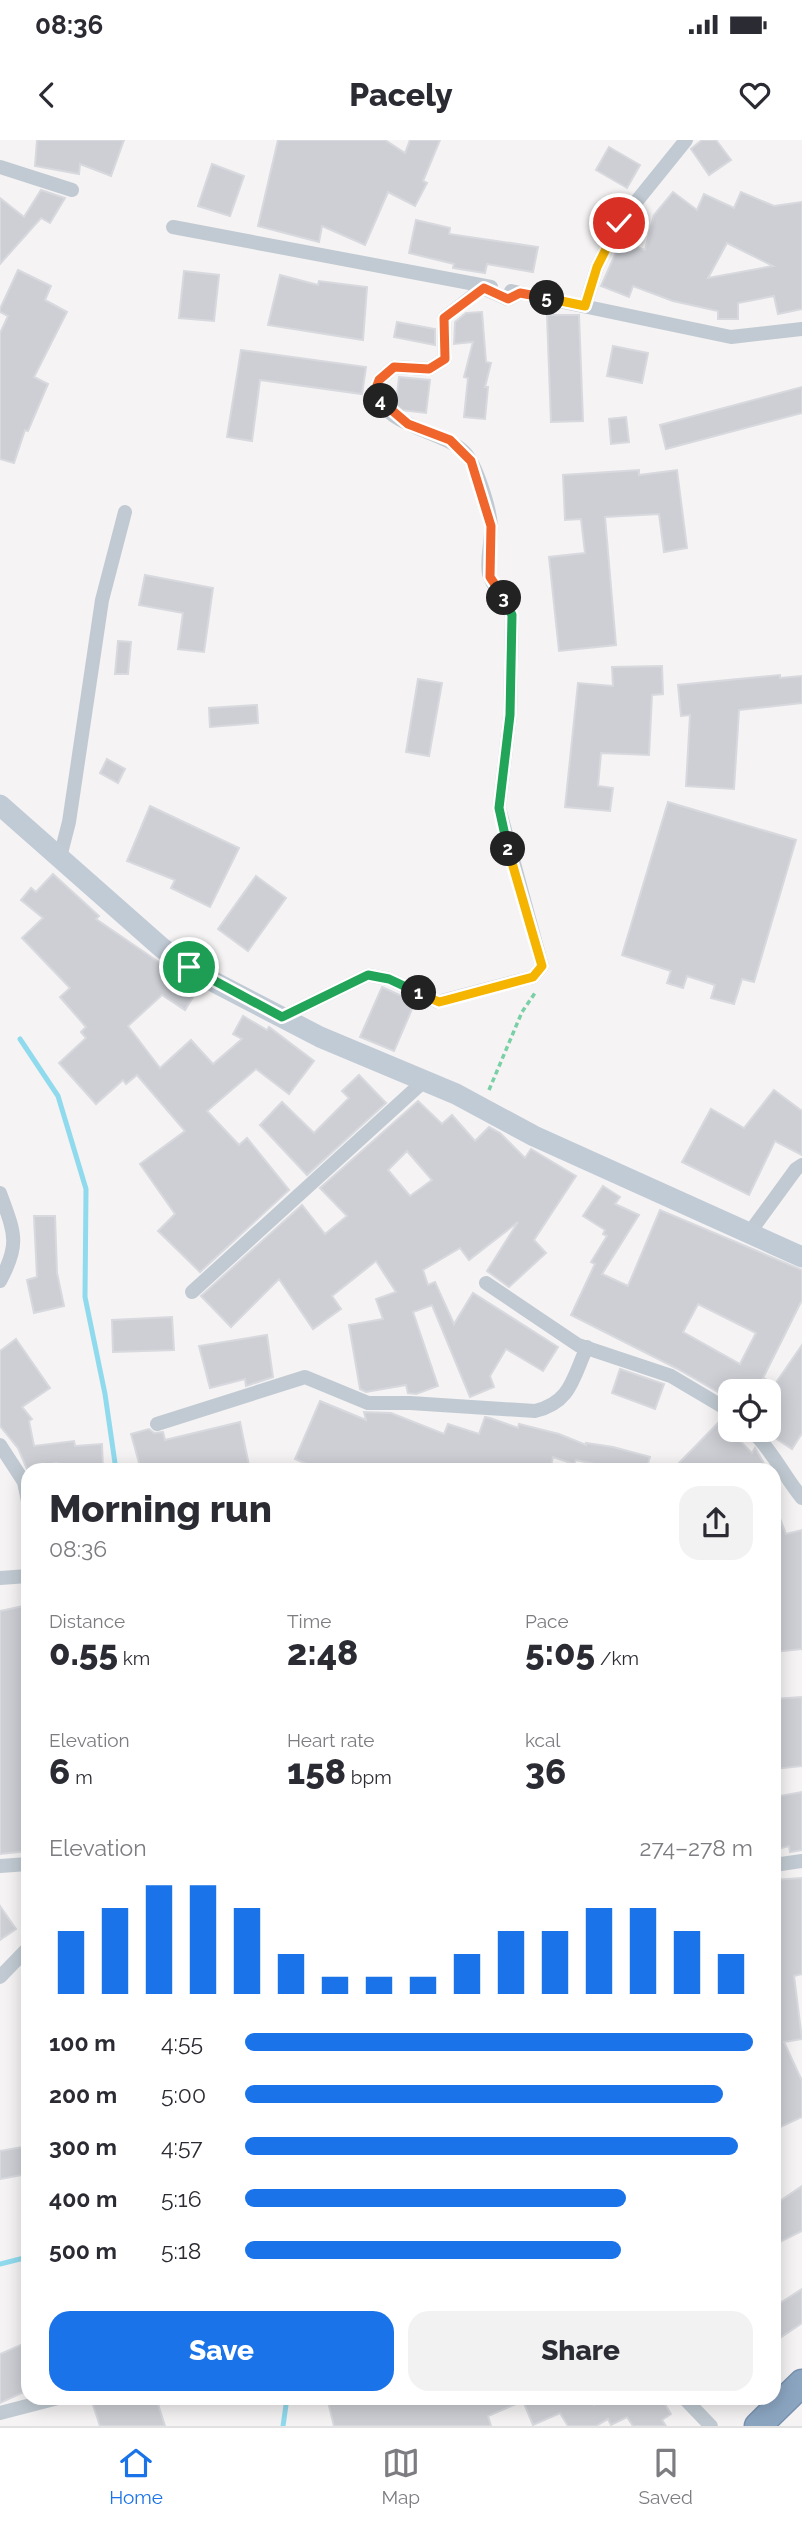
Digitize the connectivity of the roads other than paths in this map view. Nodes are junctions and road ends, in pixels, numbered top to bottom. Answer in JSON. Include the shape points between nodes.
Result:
{"nodes":[{"id":1,"x":686,"y":140,"type":"edge"},
{"id":2,"x":0,"y":167,"type":"edge"},
{"id":3,"x":72,"y":190,"type":"dead end"},
{"id":4,"x":173,"y":227,"type":"dead end"},
{"id":5,"x":520,"y":293,"type":"junction"},
{"id":6,"x":585,"y":306,"type":"junction"},
{"id":7,"x":802,"y":329,"type":"edge"},
{"id":8,"x":125,"y":512,"type":"dead end"},
{"id":9,"x":0,"y":806,"type":"edge"},
{"id":10,"x":60,"y":857,"type":"junction"},
{"id":11,"x":282,"y":1017,"type":"junction"},
{"id":12,"x":424,"y":1081,"type":"junction"},
{"id":13,"x":802,"y":1165,"type":"edge"},
{"id":14,"x":0,"y":1193,"type":"edge"},
{"id":15,"x":750,"y":1232,"type":"junction"},
{"id":16,"x":802,"y":1257,"type":"edge"},
{"id":17,"x":0,"y":1281,"type":"edge"},
{"id":18,"x":486,"y":1283,"type":"dead end"},
{"id":19,"x":192,"y":1292,"type":"dead end"},
{"id":20,"x":587,"y":1347,"type":"junction"},
{"id":21,"x":718,"y":1404,"type":"edge"},
{"id":22,"x":157,"y":1424,"type":"dead end"},
{"id":23,"x":762,"y":1442,"type":"edge"},
{"id":24,"x":0,"y":1445,"type":"edge"},
{"id":25,"x":778,"y":1463,"type":"edge"},
{"id":26,"x":781,"y":1467,"type":"edge"},
{"id":27,"x":21,"y":1477,"type":"edge"},
{"id":28,"x":802,"y":1498,"type":"edge"},
{"id":29,"x":21,"y":1576,"type":"edge"},
{"id":30,"x":0,"y":1578,"type":"edge"},
{"id":31,"x":802,"y":1861,"type":"edge"},
{"id":32,"x":21,"y":1864,"type":"edge"},
{"id":33,"x":781,"y":1865,"type":"edge"},
{"id":34,"x":0,"y":1866,"type":"edge"},
{"id":35,"x":21,"y":1955,"type":"edge"},
{"id":36,"x":0,"y":1977,"type":"edge"},
{"id":37,"x":802,"y":2384,"type":"edge"},
{"id":38,"x":781,"y":2404,"type":"edge"},
{"id":39,"x":31,"y":2405,"type":"edge"},
{"id":40,"x":691,"y":2405,"type":"edge"},
{"id":41,"x":780,"y":2405,"type":"edge"},
{"id":42,"x":0,"y":2413,"type":"edge"},
{"id":43,"x":711,"y":2426,"type":"edge"},
{"id":44,"x":758,"y":2426,"type":"edge"}],
"edges":[{"from":1,"to":6,"type":"street","via":[[619,223],[597,267]]},
{"from":2,"to":3,"type":"street"},
{"from":4,"to":5,"type":"street"},
{"from":5,"to":6,"type":"street"},
{"from":5,"to":11,"type":"street","via":[[508,299],[484,288],[444,318],[445,359],[429,369],[394,367],[376,388],[382,401],[408,424],[450,440],[465,453],[488,507],[490,577],[512,615],[510,715],[499,808],[542,966],[533,977],[439,1002],[389,979],[368,975]]},
{"from":6,"to":7,"type":"street","via":[[731,337]]},
{"from":8,"to":10,"type":"street","via":[[102,600]]},
{"from":9,"to":10,"type":"street"},
{"from":10,"to":11,"type":"street","via":[[162,948]]},
{"from":11,"to":12,"type":"street"},
{"from":12,"to":15,"type":"street","via":[[534,1136]]},
{"from":12,"to":19,"type":"street"},
{"from":13,"to":15,"type":"street"},
{"from":14,"to":17,"type":"street","via":[[14,1241],[13,1257]]},
{"from":15,"to":16,"type":"street"},
{"from":18,"to":20,"type":"street","via":[[564,1337]]},
{"from":20,"to":21,"type":"street","via":[[671,1376]]},
{"from":20,"to":22,"type":"street","via":[[562,1400],[536,1411],[368,1403],[305,1377]]},
{"from":23,"to":25,"type":"street"},
{"from":24,"to":27,"type":"street"},
{"from":26,"to":28,"type":"street"},
{"from":29,"to":30,"type":"street"},
{"from":31,"to":33,"type":"street"},
{"from":32,"to":34,"type":"street"},
{"from":35,"to":36,"type":"street"},
{"from":37,"to":38,"type":"highway"},
{"from":39,"to":42,"type":"street"},
{"from":40,"to":43,"type":"street"},
{"from":41,"to":44,"type":"highway"}]}
